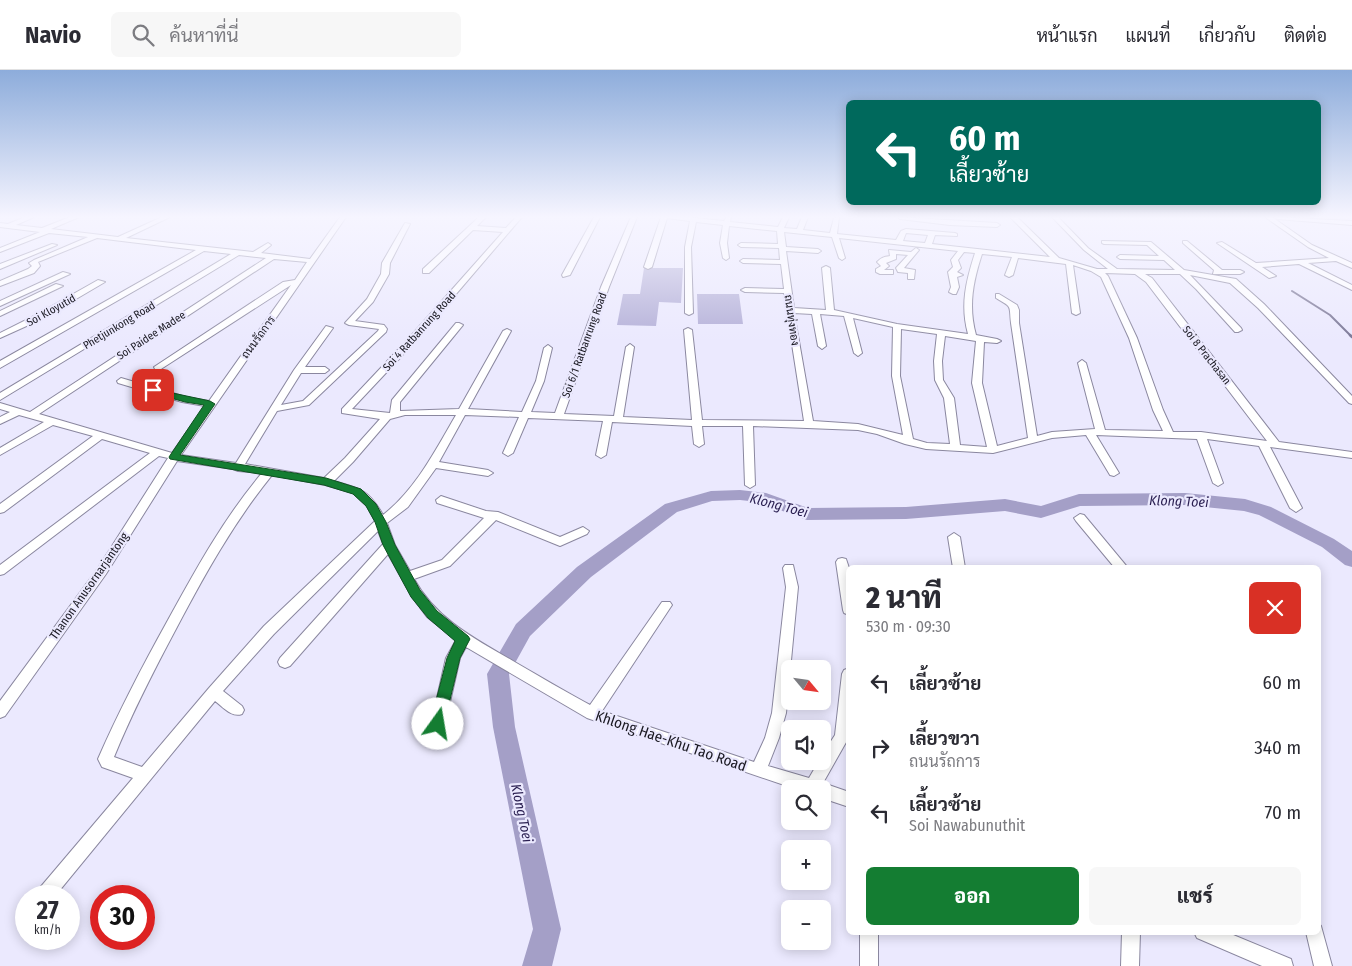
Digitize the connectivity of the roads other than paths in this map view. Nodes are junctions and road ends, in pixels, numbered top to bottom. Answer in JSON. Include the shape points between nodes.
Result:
{"nodes":[{"id":1,"x":20,"y":259,"type":"edge"},
{"id":2,"x":41,"y":259,"type":"edge"},
{"id":3,"x":185,"y":259,"type":"edge"},
{"id":4,"x":227,"y":259,"type":"edge"},
{"id":5,"x":269,"y":259,"type":"edge"},
{"id":6,"x":291,"y":259,"type":"edge"},
{"id":7,"x":388,"y":259,"type":"edge"},
{"id":8,"x":439,"y":259,"type":"edge"},
{"id":9,"x":483,"y":259,"type":"edge"},
{"id":10,"x":575,"y":259,"type":"edge"},
{"id":11,"x":617,"y":259,"type":"edge"},
{"id":12,"x":650,"y":259,"type":"edge"},
{"id":13,"x":688,"y":259,"type":"edge"},
{"id":14,"x":784,"y":259,"type":"edge"},
{"id":15,"x":886,"y":259,"type":"edge"},
{"id":16,"x":908,"y":259,"type":"edge"},
{"id":17,"x":955,"y":259,"type":"edge"},
{"id":18,"x":977,"y":259,"type":"edge"},
{"id":19,"x":1015,"y":259,"type":"edge"},
{"id":20,"x":1047,"y":259,"type":"edge"},
{"id":21,"x":1099,"y":259,"type":"edge"},
{"id":22,"x":1167,"y":259,"type":"edge"},
{"id":23,"x":1205,"y":259,"type":"edge"},
{"id":24,"x":1246,"y":259,"type":"edge"},
{"id":25,"x":1340,"y":259,"type":"joint"},
{"id":26,"x":1057,"y":260,"type":"joint"},
{"id":27,"x":313,"y":261,"type":"joint"},
{"id":28,"x":743,"y":261,"type":"dead end"},
{"id":29,"x":784,"y":262,"type":"junction"},
{"id":30,"x":1069,"y":262,"type":"junction"},
{"id":31,"x":1301,"y":262,"type":"junction"},
{"id":32,"x":1256,"y":265,"type":"junction"},
{"id":33,"x":648,"y":266,"type":"dead end"},
{"id":34,"x":1352,"y":266,"type":"edge"},
{"id":35,"x":0,"y":267,"type":"edge"},
{"id":36,"x":826,"y":268,"type":"dead end"},
{"id":37,"x":426,"y":271,"type":"dead end"},
{"id":38,"x":1097,"y":271,"type":"junction"},
{"id":39,"x":1136,"y":271,"type":"junction"},
{"id":40,"x":890,"y":272,"type":"dead end"},
{"id":41,"x":1116,"y":272,"type":"junction"},
{"id":42,"x":1183,"y":272,"type":"junction"},
{"id":43,"x":1220,"y":272,"type":"junction"},
{"id":44,"x":1240,"y":272,"type":"dead end"},
{"id":45,"x":66,"y":274,"type":"dead end"},
{"id":46,"x":566,"y":275,"type":"dead end"},
{"id":47,"x":1009,"y":275,"type":"dead end"},
{"id":48,"x":1272,"y":276,"type":"dead end"},
{"id":49,"x":911,"y":277,"type":"dead end"},
{"id":50,"x":298,"y":281,"type":"junction"},
{"id":51,"x":101,"y":282,"type":"dead end"},
{"id":52,"x":0,"y":284,"type":"edge"},
{"id":53,"x":59,"y":286,"type":"dead end"},
{"id":54,"x":1352,"y":288,"type":"edge"},
{"id":55,"x":745,"y":290,"type":"dead end"},
{"id":56,"x":788,"y":291,"type":"junction"},
{"id":57,"x":952,"y":292,"type":"dead end"},
{"id":58,"x":1000,"y":296,"type":"dead end"},
{"id":59,"x":0,"y":304,"type":"edge"},
{"id":60,"x":790,"y":310,"type":"junction"},
{"id":61,"x":816,"y":312,"type":"junction"},
{"id":62,"x":689,"y":313,"type":"dead end"},
{"id":63,"x":830,"y":313,"type":"junction"},
{"id":64,"x":1076,"y":313,"type":"dead end"},
{"id":65,"x":0,"y":314,"type":"edge"},
{"id":66,"x":848,"y":315,"type":"junction"},
{"id":67,"x":459,"y":325,"type":"dead end"},
{"id":68,"x":896,"y":326,"type":"junction"},
{"id":69,"x":329,"y":328,"type":"dead end"},
{"id":70,"x":688,"y":330,"type":"dead end"},
{"id":71,"x":1238,"y":330,"type":"dead end"},
{"id":72,"x":507,"y":331,"type":"dead end"},
{"id":73,"x":941,"y":334,"type":"junction"},
{"id":74,"x":0,"y":336,"type":"edge"},
{"id":75,"x":976,"y":340,"type":"junction"},
{"id":76,"x":997,"y":341,"type":"dead end"},
{"id":77,"x":822,"y":346,"type":"dead end"},
{"id":78,"x":630,"y":347,"type":"dead end"},
{"id":79,"x":548,"y":348,"type":"dead end"},
{"id":80,"x":858,"y":353,"type":"dead end"},
{"id":81,"x":1082,"y":363,"type":"dead end"},
{"id":82,"x":0,"y":366,"type":"edge"},
{"id":83,"x":158,"y":367,"type":"dead end"},
{"id":84,"x":298,"y":370,"type":"junction"},
{"id":85,"x":325,"y":370,"type":"dead end"},
{"id":86,"x":121,"y":381,"type":"dead end"},
{"id":87,"x":0,"y":397,"type":"edge"},
{"id":88,"x":1352,"y":401,"type":"edge"},
{"id":89,"x":210,"y":404,"type":"junction"},
{"id":90,"x":0,"y":406,"type":"edge"},
{"id":91,"x":275,"y":409,"type":"junction"},
{"id":92,"x":19,"y":411,"type":"junction"},
{"id":93,"x":463,"y":412,"type":"junction"},
{"id":94,"x":31,"y":415,"type":"junction"},
{"id":95,"x":391,"y":415,"type":"junction"},
{"id":96,"x":526,"y":416,"type":"junction"},
{"id":97,"x":558,"y":417,"type":"junction"},
{"id":98,"x":613,"y":418,"type":"junction"},
{"id":99,"x":0,"y":421,"type":"edge"},
{"id":100,"x":52,"y":421,"type":"junction"},
{"id":101,"x":697,"y":423,"type":"junction"},
{"id":102,"x":748,"y":423,"type":"junction"},
{"id":103,"x":810,"y":424,"type":"junction"},
{"id":104,"x":1089,"y":432,"type":"junction"},
{"id":105,"x":1101,"y":432,"type":"junction"},
{"id":106,"x":1169,"y":434,"type":"junction"},
{"id":107,"x":1200,"y":435,"type":"junction"},
{"id":108,"x":100,"y":436,"type":"junction"},
{"id":109,"x":1033,"y":439,"type":"junction"},
{"id":110,"x":909,"y":442,"type":"junction"},
{"id":111,"x":1262,"y":442,"type":"junction"},
{"id":112,"x":699,"y":444,"type":"dead end"},
{"id":113,"x":1275,"y":444,"type":"junction"},
{"id":114,"x":956,"y":449,"type":"junction"},
{"id":115,"x":992,"y":450,"type":"junction"},
{"id":116,"x":0,"y":452,"type":"edge"},
{"id":117,"x":158,"y":452,"type":"junction"},
{"id":118,"x":508,"y":453,"type":"dead end"},
{"id":119,"x":601,"y":454,"type":"dead end"},
{"id":120,"x":1352,"y":455,"type":"edge"},
{"id":121,"x":174,"y":457,"type":"junction"},
{"id":122,"x":433,"y":464,"type":"junction"},
{"id":123,"x":238,"y":468,"type":"junction"},
{"id":124,"x":269,"y":471,"type":"junction"},
{"id":125,"x":488,"y":473,"type":"dead end"},
{"id":126,"x":1114,"y":473,"type":"dead end"},
{"id":127,"x":326,"y":482,"type":"junction"},
{"id":128,"x":1218,"y":483,"type":"dead end"},
{"id":129,"x":750,"y":485,"type":"dead end"},
{"id":130,"x":441,"y":500,"type":"dead end"},
{"id":131,"x":1296,"y":508,"type":"dead end"},
{"id":132,"x":0,"y":509,"type":"edge"},
{"id":133,"x":494,"y":515,"type":"junction"},
{"id":134,"x":1080,"y":518,"type":"dead end"},
{"id":135,"x":381,"y":522,"type":"junction"},
{"id":136,"x":583,"y":531,"type":"dead end"},
{"id":137,"x":954,"y":537,"type":"dead end"},
{"id":138,"x":389,"y":545,"type":"junction"},
{"id":139,"x":842,"y":562,"type":"dead end"},
{"id":140,"x":958,"y":565,"type":"edge"},
{"id":141,"x":1119,"y":565,"type":"edge"},
{"id":142,"x":789,"y":568,"type":"dead end"},
{"id":143,"x":0,"y":571,"type":"edge"},
{"id":144,"x":407,"y":577,"type":"junction"},
{"id":145,"x":846,"y":589,"type":"edge"},
{"id":146,"x":666,"y":605,"type":"dead end"},
{"id":147,"x":463,"y":639,"type":"junction"},
{"id":148,"x":285,"y":662,"type":"dead end"},
{"id":149,"x":214,"y":692,"type":"junction"},
{"id":150,"x":846,"y":701,"type":"edge"},
{"id":151,"x":236,"y":710,"type":"dead end"},
{"id":152,"x":0,"y":712,"type":"edge"},
{"id":153,"x":592,"y":714,"type":"junction"},
{"id":154,"x":438,"y":724,"type":"dead end"},
{"id":155,"x":758,"y":770,"type":"junction"},
{"id":156,"x":145,"y":775,"type":"junction"},
{"id":157,"x":792,"y":780,"type":"edge"},
{"id":158,"x":823,"y":780,"type":"edge"},
{"id":159,"x":831,"y":793,"type":"edge"},
{"id":160,"x":846,"y":799,"type":"edge"},
{"id":161,"x":53,"y":885,"type":"edge"},
{"id":162,"x":869,"y":935,"type":"edge"},
{"id":163,"x":1131,"y":935,"type":"edge"},
{"id":164,"x":1212,"y":935,"type":"edge"},
{"id":165,"x":1316,"y":935,"type":"edge"},
{"id":166,"x":869,"y":966,"type":"edge"},
{"id":167,"x":1130,"y":966,"type":"edge"},
{"id":168,"x":1284,"y":966,"type":"edge"},
{"id":169,"x":1323,"y":966,"type":"edge"}],
"edges":[{"from":1,"to":35,"type":"street"},
{"from":2,"to":52,"type":"street","via":[[33,263],[35,268]]},
{"from":3,"to":82,"type":"street"},
{"from":4,"to":87,"type":"street","name":"Phetjunkong Road"},
{"from":5,"to":94,"type":"street","name":"Soi Paidee Madee"},
{"from":6,"to":27,"type":"street"},
{"from":7,"to":91,"type":"street","via":[[385,274],[370,300],[349,323],[381,327],[382,332],[306,403]]},
{"from":8,"to":37,"type":"street"},
{"from":9,"to":95,"type":"street","name":"Soi 4 Ratbanrung Road","via":[[345,411]]},
{"from":10,"to":46,"type":"street"},
{"from":11,"to":97,"type":"street","name":"Soi 6/1 Ratbanrung Road"},
{"from":12,"to":33,"type":"street"},
{"from":13,"to":62,"type":"street"},
{"from":14,"to":29,"type":"street","name":"ถนนทุ่งทอง"},
{"from":15,"to":40,"type":"street","via":[[881,262],[885,266],[880,272]]},
{"from":16,"to":49,"type":"street","via":[[900,268],[912,272]]},
{"from":17,"to":57,"type":"street","via":[[958,268]]},
{"from":18,"to":75,"type":"street","via":[[966,295],[967,320]]},
{"from":19,"to":47,"type":"street"},
{"from":20,"to":26,"type":"street"},
{"from":21,"to":41,"type":"street"},
{"from":22,"to":42,"type":"street"},
{"from":23,"to":43,"type":"street"},
{"from":24,"to":32,"type":"street"},
{"from":25,"to":31,"type":"street"},
{"from":25,"to":34,"type":"street"},
{"from":26,"to":30,"type":"street"},
{"from":27,"to":50,"type":"street","name":"ถนนรัถการ"},
{"from":28,"to":29,"type":"street"},
{"from":29,"to":56,"type":"street","name":"ถนนทุ่งทอง"},
{"from":30,"to":38,"type":"street"},
{"from":30,"to":64,"type":"street"},
{"from":31,"to":32,"type":"street"},
{"from":31,"to":54,"type":"street"},
{"from":32,"to":48,"type":"street"},
{"from":36,"to":63,"type":"street"},
{"from":38,"to":41,"type":"street"},
{"from":38,"to":106,"type":"street","via":[[1104,276],[1133,338]]},
{"from":39,"to":41,"type":"street"},
{"from":39,"to":42,"type":"street"},
{"from":39,"to":113,"type":"street","name":"Soi 8 Prachasan","via":[[1149,280]]},
{"from":42,"to":43,"type":"street"},
{"from":42,"to":71,"type":"street"},
{"from":42,"to":88,"type":"street","via":[[1233,281]]},
{"from":43,"to":44,"type":"street"},
{"from":45,"to":59,"type":"street"},
{"from":50,"to":83,"type":"street","via":[[286,284]]},
{"from":50,"to":89,"type":"street","name":"ถนนรัถการ"},
{"from":51,"to":74,"type":"street","name":"Soi Kloyutid"},
{"from":53,"to":65,"type":"street"},
{"from":55,"to":56,"type":"street"},
{"from":56,"to":60,"type":"street","name":"ถนนทุ่งทอง"},
{"from":58,"to":109,"type":"street","via":[[1015,310],[1022,384]]},
{"from":60,"to":61,"type":"street"},
{"from":60,"to":103,"type":"street","name":"ถนนทุ่งทอง"},
{"from":61,"to":63,"type":"street"},
{"from":61,"to":77,"type":"street"},
{"from":63,"to":66,"type":"street"},
{"from":66,"to":68,"type":"street"},
{"from":66,"to":80,"type":"street"},
{"from":67,"to":95,"type":"street","via":[[395,402]]},
{"from":68,"to":73,"type":"street"},
{"from":68,"to":110,"type":"street","via":[[896,376]]},
{"from":69,"to":84,"type":"street"},
{"from":70,"to":101,"type":"street"},
{"from":72,"to":93,"type":"street"},
{"from":73,"to":75,"type":"street"},
{"from":73,"to":114,"type":"street","via":[[939,380],[949,398]]},
{"from":75,"to":76,"type":"street"},
{"from":75,"to":115,"type":"street","via":[[977,383]]},
{"from":78,"to":98,"type":"street"},
{"from":79,"to":96,"type":"street","via":[[540,381]]},
{"from":81,"to":105,"type":"street"},
{"from":84,"to":85,"type":"street"},
{"from":84,"to":91,"type":"street"},
{"from":86,"to":89,"type":"street"},
{"from":89,"to":121,"type":"street","name":"ถนนรัถการ"},
{"from":90,"to":92,"type":"street","name":"Khlong Hae-Khu Tao Road"},
{"from":91,"to":123,"type":"street"},
{"from":92,"to":94,"type":"street","name":"Khlong Hae-Khu Tao Road"},
{"from":92,"to":99,"type":"street"},
{"from":93,"to":95,"type":"street"},
{"from":93,"to":96,"type":"street"},
{"from":93,"to":122,"type":"street"},
{"from":94,"to":100,"type":"street","name":"Khlong Hae-Khu Tao Road"},
{"from":95,"to":127,"type":"street"},
{"from":96,"to":97,"type":"street"},
{"from":96,"to":118,"type":"street"},
{"from":97,"to":98,"type":"street"},
{"from":98,"to":101,"type":"street"},
{"from":98,"to":119,"type":"street"},
{"from":100,"to":108,"type":"street","name":"Khlong Hae-Khu Tao Road"},
{"from":100,"to":116,"type":"street"},
{"from":101,"to":102,"type":"street"},
{"from":101,"to":112,"type":"street"},
{"from":102,"to":103,"type":"street"},
{"from":102,"to":129,"type":"street"},
{"from":103,"to":110,"type":"street","via":[[858,427]]},
{"from":104,"to":105,"type":"street"},
{"from":104,"to":109,"type":"street"},
{"from":104,"to":126,"type":"street"},
{"from":105,"to":106,"type":"street"},
{"from":106,"to":107,"type":"street"},
{"from":107,"to":111,"type":"street"},
{"from":107,"to":128,"type":"street"},
{"from":108,"to":117,"type":"street","name":"Khlong Hae-Khu Tao Road"},
{"from":108,"to":132,"type":"street"},
{"from":109,"to":115,"type":"street"},
{"from":110,"to":114,"type":"street"},
{"from":111,"to":113,"type":"street"},
{"from":111,"to":131,"type":"street"},
{"from":113,"to":120,"type":"street"},
{"from":114,"to":115,"type":"street"},
{"from":117,"to":121,"type":"street","name":"Khlong Hae-Khu Tao Road"},
{"from":117,"to":143,"type":"street"},
{"from":121,"to":123,"type":"street","name":"Khlong Hae-Khu Tao Road"},
{"from":121,"to":152,"type":"street","name":"Thanon Anusornarjantong","via":[[102,571]]},
{"from":122,"to":125,"type":"street"},
{"from":122,"to":135,"type":"street","via":[[404,504]]},
{"from":123,"to":124,"type":"street","name":"Khlong Hae-Khu Tao Road"},
{"from":124,"to":127,"type":"street","name":"Khlong Hae-Khu Tao Road"},
{"from":124,"to":156,"type":"street","via":[[248,494],[202,568],[120,724],[106,758],[107,762]]},
{"from":127,"to":135,"type":"street","name":"Khlong Hae-Khu Tao Road","via":[[357,491],[371,504]]},
{"from":130,"to":133,"type":"street"},
{"from":133,"to":136,"type":"street","via":[[560,542]]},
{"from":133,"to":144,"type":"street","via":[[446,563]]},
{"from":134,"to":141,"type":"street"},
{"from":135,"to":138,"type":"street","name":"Khlong Hae-Khu Tao Road"},
{"from":135,"to":149,"type":"street","via":[[269,630]]},
{"from":137,"to":140,"type":"street"},
{"from":138,"to":144,"type":"street","name":"Khlong Hae-Khu Tao Road"},
{"from":138,"to":148,"type":"street"},
{"from":139,"to":145,"type":"street"},
{"from":142,"to":155,"type":"street","via":[[792,587],[779,713]]},
{"from":144,"to":147,"type":"street","name":"Khlong Hae-Khu Tao Road","via":[[432,614]]},
{"from":146,"to":153,"type":"street"},
{"from":147,"to":153,"type":"street","name":"Khlong Hae-Khu Tao Road"},
{"from":147,"to":154,"type":"street","via":[[453,658]]},
{"from":149,"to":151,"type":"street"},
{"from":149,"to":156,"type":"street"},
{"from":150,"to":158,"type":"street","via":[[842,736]]},
{"from":153,"to":155,"type":"street","name":"Khlong Hae-Khu Tao Road"},
{"from":155,"to":157,"type":"street","name":"Khlong Hae-Khu Tao Road"},
{"from":156,"to":161,"type":"street"},
{"from":159,"to":160,"type":"street","name":"Khlong Hae-Khu Tao Road"},
{"from":162,"to":166,"type":"street"},
{"from":163,"to":167,"type":"street"},
{"from":164,"to":168,"type":"street"},
{"from":165,"to":169,"type":"street"}]}
